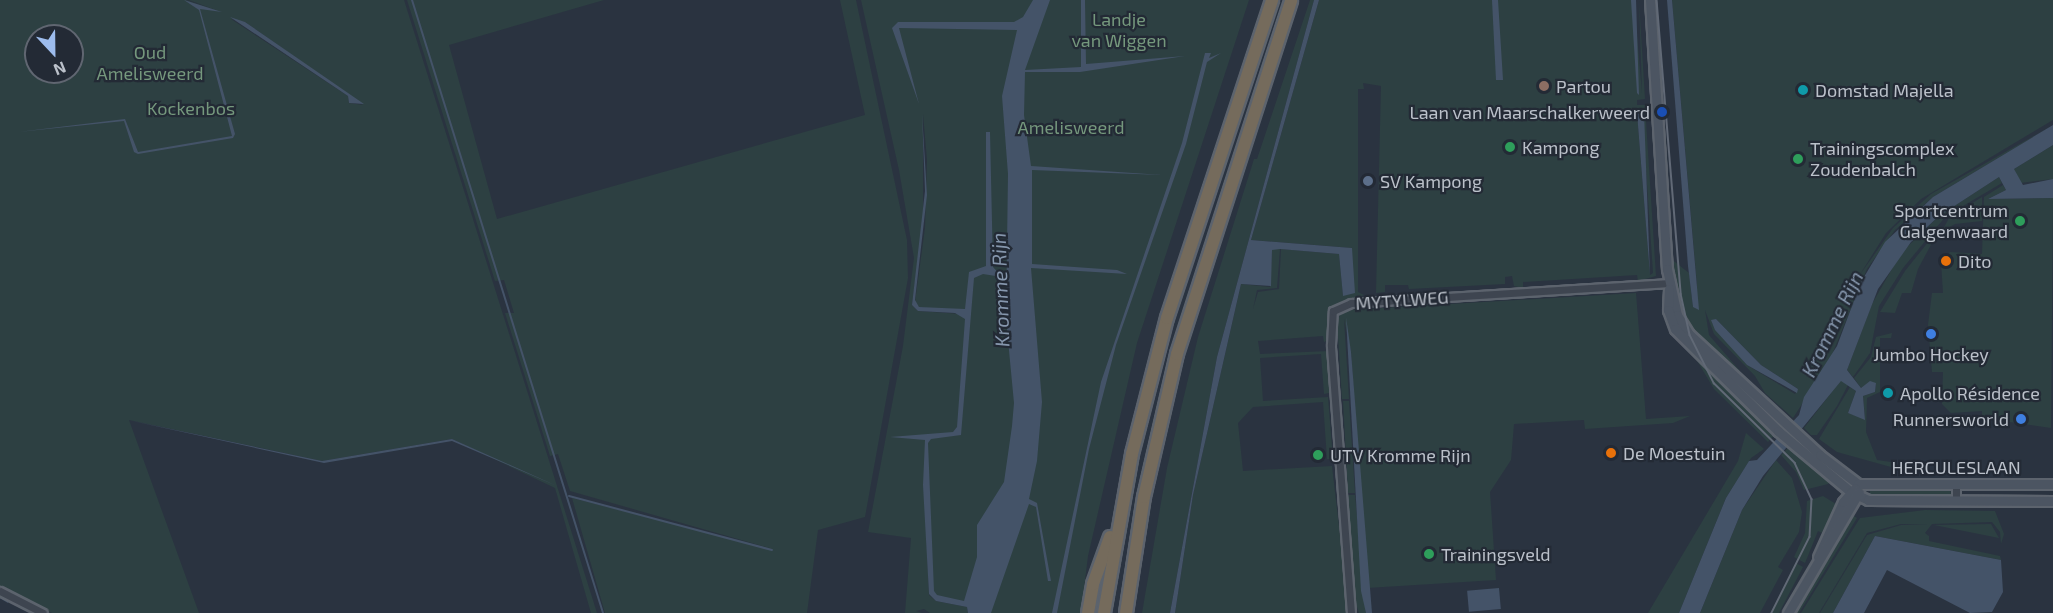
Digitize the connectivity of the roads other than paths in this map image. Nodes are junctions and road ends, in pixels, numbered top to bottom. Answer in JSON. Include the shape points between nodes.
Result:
{"nodes":[{"id":1,"x":1272,"y":0,"type":"edge"},
{"id":2,"x":1291,"y":0,"type":"edge"},
{"id":3,"x":1650,"y":0,"type":"edge"},
{"id":4,"x":1670,"y":284,"type":"junction"},
{"id":5,"x":1858,"y":484,"type":"junction"},
{"id":6,"x":1956,"y":484,"type":"junction"},
{"id":7,"x":2053,"y":484,"type":"edge"},
{"id":8,"x":1855,"y":494,"type":"junction"},
{"id":9,"x":1956,"y":501,"type":"junction"},
{"id":10,"x":2053,"y":501,"type":"edge"},
{"id":11,"x":1121,"y":507,"type":"junction"},
{"id":12,"x":0,"y":591,"type":"edge"},
{"id":13,"x":44,"y":613,"type":"edge"},
{"id":14,"x":1088,"y":613,"type":"edge"},
{"id":15,"x":1104,"y":613,"type":"edge"},
{"id":16,"x":1125,"y":613,"type":"edge"},
{"id":17,"x":1351,"y":613,"type":"edge"},
{"id":18,"x":1788,"y":613,"type":"edge"}],
"edges":[{"from":1,"to":11,"type":"highway","via":[[1170,307]]},
{"from":2,"to":16,"type":"highway","via":[[1177,354],[1144,497]]},
{"from":3,"to":4,"type":"main road"},
{"from":4,"to":5,"type":"main road","via":[[1677,315],[1689,334]]},
{"from":4,"to":8,"type":"main road","via":[[1668,310],[1675,329],[1792,444]]},
{"from":4,"to":17,"type":"street","name":"MYTYLWEG","via":[[1351,303],[1333,310],[1331,345]]},
{"from":5,"to":6,"type":"main road","name":"HERCULESLAAN"},
{"from":5,"to":8,"type":"main road"},
{"from":6,"to":7,"type":"main road","name":"HERCULESLAAN"},
{"from":6,"to":9,"type":"street"},
{"from":8,"to":9,"type":"main road","name":"HERCULESLAAN","via":[[1868,500]]},
{"from":8,"to":18,"type":"main road","via":[[1828,532],[1817,562]]},
{"from":9,"to":10,"type":"main road","name":"HERCULESLAAN"},
{"from":11,"to":14,"type":"highway","via":[[1093,584]]},
{"from":11,"to":15,"type":"highway"},
{"from":12,"to":13,"type":"street"}]}
